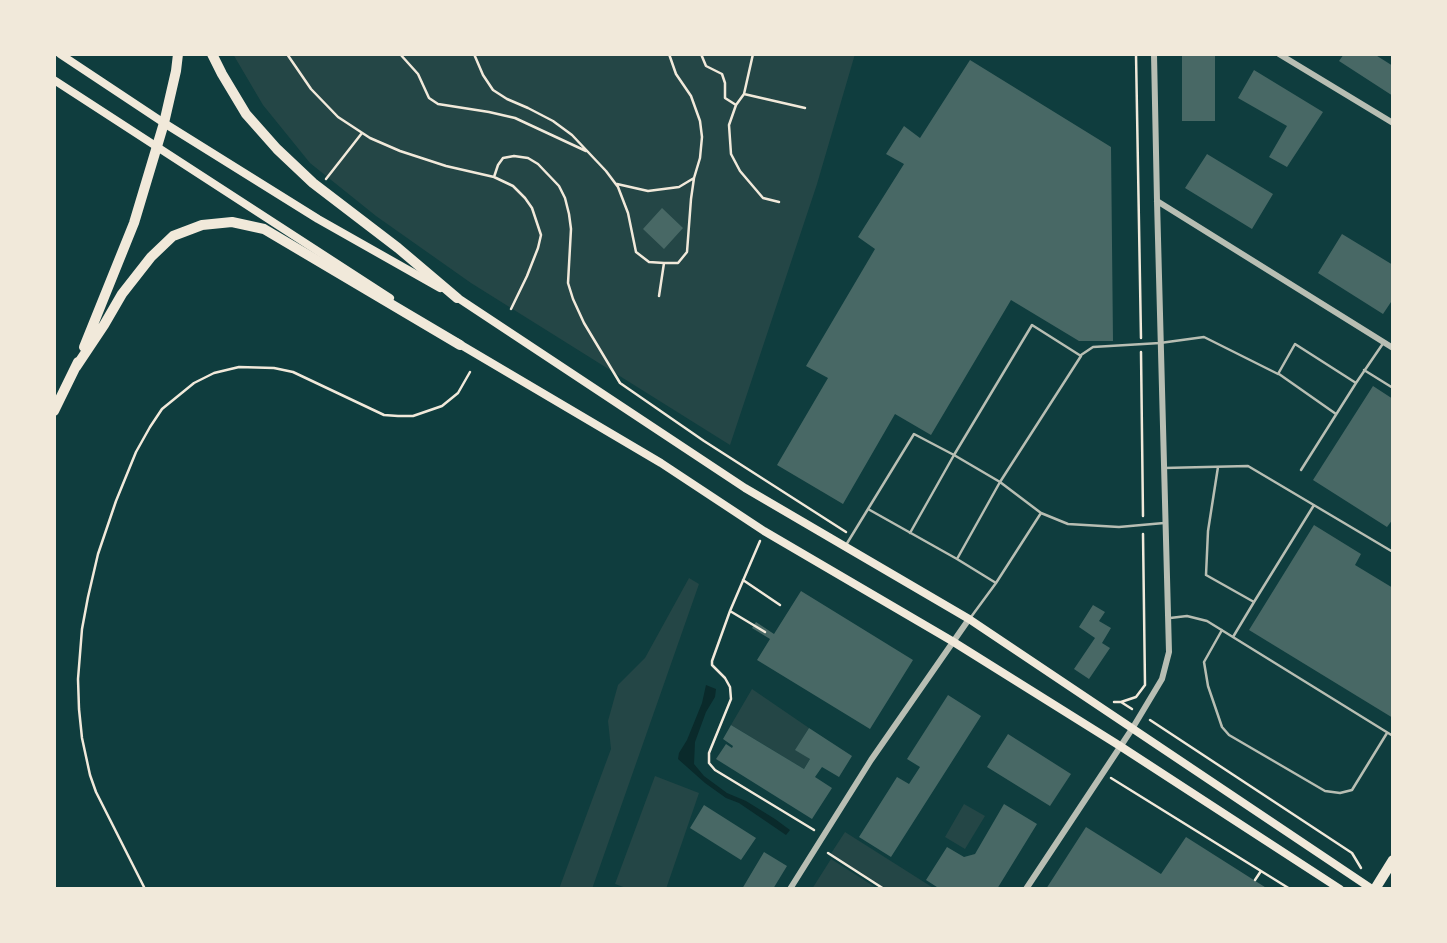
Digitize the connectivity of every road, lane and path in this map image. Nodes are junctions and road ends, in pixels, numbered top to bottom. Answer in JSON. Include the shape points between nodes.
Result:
{"nodes":[{"id":1,"x":60,"y":54,"type":"edge"},
{"id":2,"x":178,"y":54,"type":"edge"},
{"id":3,"x":212,"y":54,"type":"edge"},
{"id":4,"x":287,"y":54,"type":"edge"},
{"id":5,"x":400,"y":54,"type":"edge"},
{"id":6,"x":474,"y":54,"type":"edge"},
{"id":7,"x":669,"y":54,"type":"edge"},
{"id":8,"x":701,"y":54,"type":"edge"},
{"id":9,"x":752,"y":54,"type":"edge"},
{"id":10,"x":1154,"y":54,"type":"edge"},
{"id":11,"x":1279,"y":54,"type":"edge"},
{"id":12,"x":54,"y":80,"type":"edge"},
{"id":13,"x":744,"y":94,"type":"junction"},
{"id":14,"x":736,"y":106,"type":"junction"},
{"id":15,"x":805,"y":108,"type":"dead end"},
{"id":16,"x":164,"y":123,"type":"junction"},
{"id":17,"x":1393,"y":123,"type":"edge"},
{"id":18,"x":362,"y":133,"type":"junction"},
{"id":19,"x":157,"y":146,"type":"junction"},
{"id":20,"x":587,"y":152,"type":"junction"},
{"id":21,"x":494,"y":177,"type":"junction"},
{"id":22,"x":694,"y":178,"type":"junction"},
{"id":23,"x":615,"y":183,"type":"junction"},
{"id":24,"x":319,"y":187,"type":"junction"},
{"id":25,"x":1157,"y":201,"type":"junction"},
{"id":26,"x":779,"y":202,"type":"dead end"},
{"id":27,"x":664,"y":263,"type":"junction"},
{"id":28,"x":659,"y":296,"type":"dead end"},
{"id":29,"x":457,"y":298,"type":"junction"},
{"id":30,"x":511,"y":309,"type":"dead end"},
{"id":31,"x":1384,"y":342,"type":"junction"},
{"id":32,"x":1160,"y":343,"type":"junction"},
{"id":33,"x":460,"y":345,"type":"junction"},
{"id":34,"x":1393,"y":348,"type":"edge"},
{"id":35,"x":1081,"y":356,"type":"junction"},
{"id":36,"x":606,"y":361,"type":"dead end"},
{"id":37,"x":76,"y":367,"type":"junction"},
{"id":38,"x":1364,"y":370,"type":"junction"},
{"id":39,"x":470,"y":372,"type":"dead end"},
{"id":40,"x":1278,"y":374,"type":"junction"},
{"id":41,"x":1356,"y":383,"type":"junction"},
{"id":42,"x":1393,"y":388,"type":"edge"},
{"id":43,"x":54,"y":411,"type":"edge"},
{"id":44,"x":1336,"y":414,"type":"junction"},
{"id":45,"x":954,"y":455,"type":"junction"},
{"id":46,"x":1219,"y":467,"type":"junction"},
{"id":47,"x":1164,"y":468,"type":"junction"},
{"id":48,"x":1301,"y":470,"type":"dead end"},
{"id":49,"x":1000,"y":482,"type":"junction"},
{"id":50,"x":1314,"y":505,"type":"junction"},
{"id":51,"x":868,"y":509,"type":"junction"},
{"id":52,"x":1041,"y":513,"type":"junction"},
{"id":53,"x":1165,"y":523,"type":"junction"},
{"id":54,"x":764,"y":531,"type":"junction"},
{"id":55,"x":910,"y":533,"type":"junction"},
{"id":56,"x":845,"y":547,"type":"junction"},
{"id":57,"x":1393,"y":552,"type":"edge"},
{"id":58,"x":957,"y":559,"type":"junction"},
{"id":59,"x":743,"y":580,"type":"junction"},
{"id":60,"x":996,"y":583,"type":"junction"},
{"id":61,"x":1254,"y":603,"type":"junction"},
{"id":62,"x":780,"y":605,"type":"dead end"},
{"id":63,"x":730,"y":611,"type":"junction"},
{"id":64,"x":1168,"y":618,"type":"junction"},
{"id":65,"x":969,"y":619,"type":"junction"},
{"id":66,"x":1222,"y":630,"type":"junction"},
{"id":67,"x":765,"y":632,"type":"dead end"},
{"id":68,"x":1233,"y":637,"type":"junction"},
{"id":69,"x":953,"y":641,"type":"junction"},
{"id":70,"x":1121,"y":702,"type":"dead end"},
{"id":71,"x":1141,"y":714,"type":"junction"},
{"id":72,"x":1132,"y":729,"type":"junction"},
{"id":73,"x":1387,"y":733,"type":"junction"},
{"id":74,"x":1393,"y":736,"type":"edge"},
{"id":75,"x":1120,"y":746,"type":"junction"},
{"id":76,"x":1102,"y":772,"type":"junction"},
{"id":77,"x":814,"y":830,"type":"dead end"},
{"id":78,"x":828,"y":853,"type":"dead end"},
{"id":79,"x":1393,"y":860,"type":"edge"},
{"id":80,"x":1261,"y":870,"type":"junction"},
{"id":81,"x":1366,"y":877,"type":"dead end"},
{"id":82,"x":1255,"y":880,"type":"dead end"},
{"id":83,"x":145,"y":889,"type":"edge"},
{"id":84,"x":790,"y":889,"type":"edge"},
{"id":85,"x":884,"y":889,"type":"edge"},
{"id":86,"x":1026,"y":889,"type":"edge"},
{"id":87,"x":1290,"y":889,"type":"edge"},
{"id":88,"x":1340,"y":889,"type":"edge"},
{"id":89,"x":1374,"y":889,"type":"edge"}],
"edges":[{"from":1,"to":16,"type":"main road"},
{"from":2,"to":16,"type":"highway"},
{"from":3,"to":24,"type":"highway","via":[[246,114]]},
{"from":4,"to":18,"type":"path","via":[[311,89],[338,117]]},
{"from":5,"to":20,"type":"path","via":[[418,74],[429,98],[438,104],[515,118]]},
{"from":6,"to":20,"type":"path","via":[[494,90],[553,121]]},
{"from":7,"to":22,"type":"path","via":[[700,121],[700,158]]},
{"from":8,"to":14,"type":"path","via":[[706,66],[722,74],[725,98]]},
{"from":9,"to":13,"type":"path"},
{"from":10,"to":25,"type":"street"},
{"from":11,"to":17,"type":"street"},
{"from":12,"to":19,"type":"main road"},
{"from":13,"to":14,"type":"path"},
{"from":13,"to":15,"type":"path"},
{"from":14,"to":26,"type":"path","via":[[729,125],[731,154],[763,198]]},
{"from":16,"to":19,"type":"highway"},
{"from":16,"to":29,"type":"main road"},
{"from":18,"to":21,"type":"path","via":[[400,151]]},
{"from":18,"to":24,"type":"path"},
{"from":19,"to":33,"type":"main road"},
{"from":19,"to":37,"type":"highway","via":[[134,223]]},
{"from":20,"to":23,"type":"path"},
{"from":21,"to":30,"type":"path","via":[[525,198],[541,235]]},
{"from":21,"to":36,"type":"path","via":[[503,158],[514,156],[538,164],[559,186],[571,229],[568,283]]},
{"from":22,"to":23,"type":"path","via":[[679,187],[648,191]]},
{"from":22,"to":27,"type":"path","via":[[687,252],[678,262]]},
{"from":23,"to":27,"type":"path","via":[[628,213],[636,252],[649,262]]},
{"from":24,"to":29,"type":"highway"},
{"from":25,"to":31,"type":"street"},
{"from":25,"to":32,"type":"street"},
{"from":27,"to":28,"type":"path"},
{"from":29,"to":56,"type":"main road","via":[[745,488]]},
{"from":31,"to":34,"type":"street"},
{"from":31,"to":38,"type":"lane"},
{"from":32,"to":35,"type":"lane","via":[[1093,347]]},
{"from":32,"to":40,"type":"lane","via":[[1204,337]]},
{"from":32,"to":47,"type":"street"},
{"from":33,"to":37,"type":"highway","via":[[264,229],[232,222],[202,225],[173,236],[150,257]]},
{"from":33,"to":54,"type":"main road","via":[[661,463]]},
{"from":35,"to":45,"type":"lane","via":[[1032,325]]},
{"from":35,"to":49,"type":"lane"},
{"from":37,"to":43,"type":"highway"},
{"from":38,"to":41,"type":"lane"},
{"from":38,"to":42,"type":"lane"},
{"from":39,"to":83,"type":"path","via":[[458,393],[442,406],[398,416],[384,415],[293,372],[239,367],[194,383],[162,409],[150,427],[98,554],[82,629],[78,679],[90,775]]},
{"from":40,"to":41,"type":"lane","via":[[1294,344]]},
{"from":40,"to":44,"type":"lane"},
{"from":41,"to":44,"type":"lane"},
{"from":44,"to":48,"type":"lane"},
{"from":45,"to":49,"type":"lane"},
{"from":45,"to":51,"type":"lane","via":[[914,434]]},
{"from":45,"to":55,"type":"lane"},
{"from":46,"to":47,"type":"lane"},
{"from":46,"to":50,"type":"lane","via":[[1248,466]]},
{"from":46,"to":61,"type":"lane","via":[[1206,575]]},
{"from":47,"to":53,"type":"street"},
{"from":49,"to":52,"type":"lane"},
{"from":49,"to":58,"type":"lane"},
{"from":50,"to":57,"type":"lane"},
{"from":50,"to":61,"type":"lane"},
{"from":51,"to":55,"type":"lane"},
{"from":51,"to":56,"type":"lane"},
{"from":52,"to":53,"type":"lane","via":[[1068,524],[1119,527]]},
{"from":52,"to":60,"type":"lane"},
{"from":53,"to":64,"type":"street"},
{"from":54,"to":59,"type":"path"},
{"from":54,"to":69,"type":"main road"},
{"from":55,"to":58,"type":"lane"},
{"from":56,"to":65,"type":"main road"},
{"from":58,"to":60,"type":"lane"},
{"from":59,"to":62,"type":"path"},
{"from":59,"to":63,"type":"path"},
{"from":60,"to":65,"type":"lane"},
{"from":61,"to":68,"type":"lane"},
{"from":63,"to":67,"type":"path"},
{"from":63,"to":77,"type":"path","via":[[712,665],[725,678],[731,699],[709,763]]},
{"from":64,"to":66,"type":"lane","via":[[1197,618]]},
{"from":64,"to":71,"type":"street","via":[[1169,652]]},
{"from":65,"to":69,"type":"street"},
{"from":65,"to":72,"type":"main road"},
{"from":66,"to":68,"type":"lane"},
{"from":66,"to":73,"type":"lane","via":[[1204,662],[1208,686],[1228,735],[1325,791],[1340,793],[1352,789]]},
{"from":68,"to":73,"type":"lane"},
{"from":69,"to":75,"type":"main road"},
{"from":69,"to":84,"type":"street"},
{"from":70,"to":71,"type":"path"},
{"from":71,"to":72,"type":"street"},
{"from":71,"to":81,"type":"path","via":[[1352,853]]},
{"from":72,"to":75,"type":"street"},
{"from":72,"to":89,"type":"main road"},
{"from":73,"to":74,"type":"lane"},
{"from":75,"to":76,"type":"street"},
{"from":75,"to":88,"type":"main road"},
{"from":76,"to":80,"type":"path"},
{"from":76,"to":86,"type":"street"},
{"from":78,"to":85,"type":"path"},
{"from":79,"to":89,"type":"main road"},
{"from":80,"to":82,"type":"path"},
{"from":80,"to":87,"type":"path"}]}
